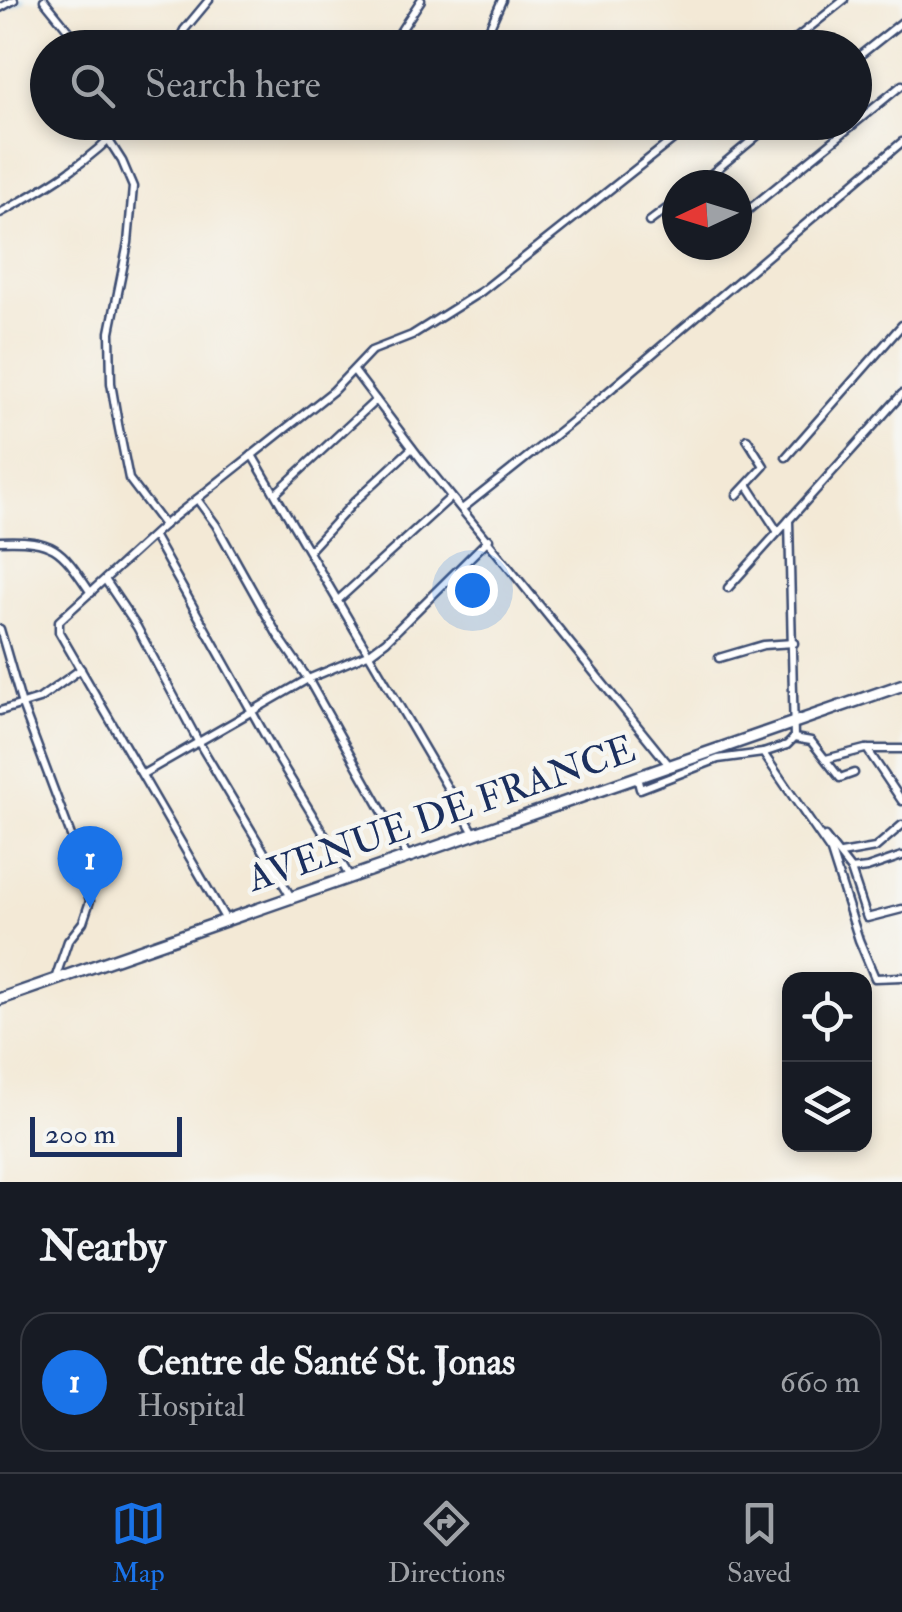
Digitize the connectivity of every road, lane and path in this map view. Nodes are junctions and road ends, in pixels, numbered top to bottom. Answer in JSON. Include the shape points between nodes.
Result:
{"nodes":[{"id":1,"x":14,"y":0,"type":"edge"},
{"id":2,"x":44,"y":0,"type":"edge"},
{"id":3,"x":210,"y":0,"type":"edge"},
{"id":4,"x":421,"y":0,"type":"edge"},
{"id":5,"x":502,"y":0,"type":"edge"},
{"id":6,"x":844,"y":0,"type":"edge"},
{"id":7,"x":0,"y":8,"type":"edge"},
{"id":8,"x":902,"y":22,"type":"edge"},
{"id":9,"x":68,"y":30,"type":"edge"},
{"id":10,"x":184,"y":30,"type":"edge"},
{"id":11,"x":401,"y":30,"type":"edge"},
{"id":12,"x":489,"y":30,"type":"edge"},
{"id":13,"x":806,"y":30,"type":"edge"},
{"id":14,"x":872,"y":46,"type":"edge"},
{"id":15,"x":902,"y":85,"type":"edge"},
{"id":16,"x":872,"y":109,"type":"edge"},
{"id":17,"x":672,"y":140,"type":"edge"},
{"id":18,"x":752,"y":140,"type":"edge"},
{"id":19,"x":834,"y":140,"type":"edge"},
{"id":20,"x":109,"y":141,"type":"joint"},
{"id":21,"x":902,"y":142,"type":"edge"},
{"id":22,"x":716,"y":170,"type":"edge"},
{"id":23,"x":752,"y":207,"type":"edge"},
{"id":24,"x":662,"y":212,"type":"edge"},
{"id":25,"x":0,"y":213,"type":"edge"},
{"id":26,"x":649,"y":222,"type":"dead end"},
{"id":27,"x":902,"y":326,"type":"edge"},
{"id":28,"x":355,"y":372,"type":"junction"},
{"id":29,"x":902,"y":394,"type":"edge"},
{"id":30,"x":376,"y":400,"type":"junction"},
{"id":31,"x":746,"y":438,"type":"dead end"},
{"id":32,"x":412,"y":448,"type":"junction"},
{"id":33,"x":252,"y":454,"type":"junction"},
{"id":34,"x":786,"y":457,"type":"dead end"},
{"id":35,"x":748,"y":486,"type":"junction"},
{"id":36,"x":276,"y":493,"type":"junction"},
{"id":37,"x":737,"y":495,"type":"dead end"},
{"id":38,"x":451,"y":496,"type":"junction"},
{"id":39,"x":197,"y":499,"type":"junction"},
{"id":40,"x":462,"y":509,"type":"junction"},
{"id":41,"x":789,"y":520,"type":"junction"},
{"id":42,"x":164,"y":525,"type":"junction"},
{"id":43,"x":778,"y":532,"type":"junction"},
{"id":44,"x":154,"y":537,"type":"junction"},
{"id":45,"x":0,"y":540,"type":"edge"},
{"id":46,"x":489,"y":540,"type":"junction"},
{"id":47,"x":310,"y":550,"type":"junction"},
{"id":48,"x":106,"y":581,"type":"junction"},
{"id":49,"x":728,"y":588,"type":"dead end"},
{"id":50,"x":91,"y":593,"type":"junction"},
{"id":51,"x":337,"y":602,"type":"junction"},
{"id":52,"x":0,"y":629,"type":"edge"},
{"id":53,"x":794,"y":644,"type":"junction"},
{"id":54,"x":370,"y":653,"type":"junction"},
{"id":55,"x":719,"y":658,"type":"dead end"},
{"id":56,"x":80,"y":669,"type":"junction"},
{"id":57,"x":308,"y":679,"type":"junction"},
{"id":58,"x":902,"y":685,"type":"edge"},
{"id":59,"x":22,"y":705,"type":"junction"},
{"id":60,"x":0,"y":712,"type":"edge"},
{"id":61,"x":254,"y":712,"type":"junction"},
{"id":62,"x":796,"y":720,"type":"junction"},
{"id":63,"x":794,"y":738,"type":"junction"},
{"id":64,"x":199,"y":743,"type":"junction"},
{"id":65,"x":867,"y":749,"type":"junction"},
{"id":66,"x":902,"y":749,"type":"edge"},
{"id":67,"x":763,"y":753,"type":"junction"},
{"id":68,"x":826,"y":759,"type":"junction"},
{"id":69,"x":670,"y":765,"type":"junction"},
{"id":70,"x":854,"y":773,"type":"dead end"},
{"id":71,"x":144,"y":774,"type":"junction"},
{"id":72,"x":637,"y":777,"type":"junction"},
{"id":73,"x":902,"y":801,"type":"edge"},
{"id":74,"x":902,"y":825,"type":"edge"},
{"id":75,"x":817,"y":829,"type":"junction"},
{"id":76,"x":474,"y":834,"type":"junction"},
{"id":77,"x":841,"y":854,"type":"junction"},
{"id":78,"x":902,"y":856,"type":"edge"},
{"id":79,"x":408,"y":857,"type":"junction"},
{"id":80,"x":851,"y":870,"type":"junction"},
{"id":81,"x":350,"y":878,"type":"junction"},
{"id":82,"x":291,"y":898,"type":"junction"},
{"id":83,"x":902,"y":908,"type":"edge"},
{"id":84,"x":226,"y":920,"type":"junction"},
{"id":85,"x":902,"y":977,"type":"edge"},
{"id":86,"x":55,"y":980,"type":"junction"},
{"id":87,"x":0,"y":998,"type":"edge"}],
"edges":[{"from":1,"to":7,"type":"street"},
{"from":2,"to":9,"type":"street"},
{"from":3,"to":10,"type":"street"},
{"from":4,"to":11,"type":"street"},
{"from":5,"to":12,"type":"street"},
{"from":6,"to":13,"type":"street"},
{"from":8,"to":14,"type":"street"},
{"from":15,"to":16,"type":"street"},
{"from":17,"to":28,"type":"street","via":[[486,288],[412,335],[372,351]]},
{"from":18,"to":22,"type":"street"},
{"from":19,"to":23,"type":"street"},
{"from":20,"to":25,"type":"street"},
{"from":20,"to":42,"type":"street","via":[[133,187],[110,332],[111,383],[130,479]]},
{"from":21,"to":40,"type":"street"},
{"from":24,"to":26,"type":"street"},
{"from":27,"to":34,"type":"street"},
{"from":28,"to":30,"type":"street"},
{"from":28,"to":33,"type":"street"},
{"from":29,"to":41,"type":"street"},
{"from":30,"to":32,"type":"street"},
{"from":30,"to":36,"type":"street"},
{"from":31,"to":35,"type":"street","via":[[764,464]]},
{"from":32,"to":38,"type":"street"},
{"from":32,"to":47,"type":"street"},
{"from":33,"to":36,"type":"street"},
{"from":33,"to":39,"type":"street"},
{"from":35,"to":37,"type":"street"},
{"from":35,"to":43,"type":"street"},
{"from":36,"to":47,"type":"street"},
{"from":38,"to":40,"type":"street"},
{"from":38,"to":51,"type":"street"},
{"from":39,"to":42,"type":"street"},
{"from":39,"to":57,"type":"street"},
{"from":40,"to":46,"type":"street"},
{"from":41,"to":43,"type":"street"},
{"from":41,"to":53,"type":"street"},
{"from":42,"to":44,"type":"street"},
{"from":43,"to":49,"type":"street"},
{"from":44,"to":48,"type":"street"},
{"from":44,"to":61,"type":"street"},
{"from":45,"to":50,"type":"street","via":[[44,542],[73,563]]},
{"from":46,"to":54,"type":"street"},
{"from":46,"to":69,"type":"street"},
{"from":47,"to":51,"type":"street"},
{"from":48,"to":50,"type":"street"},
{"from":48,"to":64,"type":"street"},
{"from":50,"to":56,"type":"street","via":[[58,626]]},
{"from":51,"to":54,"type":"street"},
{"from":52,"to":59,"type":"street"},
{"from":53,"to":55,"type":"street","via":[[763,644]]},
{"from":53,"to":62,"type":"street"},
{"from":54,"to":57,"type":"street"},
{"from":54,"to":76,"type":"street"},
{"from":56,"to":59,"type":"street"},
{"from":56,"to":71,"type":"street"},
{"from":57,"to":61,"type":"street"},
{"from":57,"to":79,"type":"street"},
{"from":58,"to":62,"type":"main road","name":"AVENUE DE FRANCE"},
{"from":59,"to":60,"type":"street"},
{"from":59,"to":86,"type":"street","via":[[90,902]]},
{"from":61,"to":64,"type":"street"},
{"from":61,"to":81,"type":"street"},
{"from":62,"to":63,"type":"street"},
{"from":62,"to":69,"type":"main road","name":"AVENUE DE FRANCE"},
{"from":63,"to":67,"type":"street"},
{"from":63,"to":68,"type":"street","via":[[813,742]]},
{"from":64,"to":71,"type":"street"},
{"from":64,"to":82,"type":"street"},
{"from":65,"to":66,"type":"street"},
{"from":65,"to":68,"type":"street"},
{"from":65,"to":73,"type":"street"},
{"from":67,"to":72,"type":"street","via":[[718,759],[640,789]]},
{"from":67,"to":75,"type":"street"},
{"from":68,"to":70,"type":"street","via":[[840,778]]},
{"from":69,"to":72,"type":"main road","name":"AVENUE DE FRANCE"},
{"from":71,"to":84,"type":"street"},
{"from":72,"to":76,"type":"main road","name":"AVENUE DE FRANCE"},
{"from":74,"to":77,"type":"street","via":[[876,848]]},
{"from":75,"to":77,"type":"street"},
{"from":75,"to":85,"type":"street","via":[[875,978]]},
{"from":76,"to":79,"type":"main road","name":"AVENUE DE FRANCE"},
{"from":77,"to":80,"type":"street"},
{"from":78,"to":80,"type":"street"},
{"from":79,"to":81,"type":"main road","name":"AVENUE DE FRANCE"},
{"from":80,"to":83,"type":"street","via":[[867,918]]},
{"from":81,"to":82,"type":"main road","name":"AVENUE DE FRANCE"},
{"from":82,"to":84,"type":"main road","name":"AVENUE DE FRANCE"},
{"from":84,"to":86,"type":"main road","name":"AVENUE DE FRANCE"},
{"from":86,"to":87,"type":"main road","name":"AVENUE DE FRANCE"}]}
